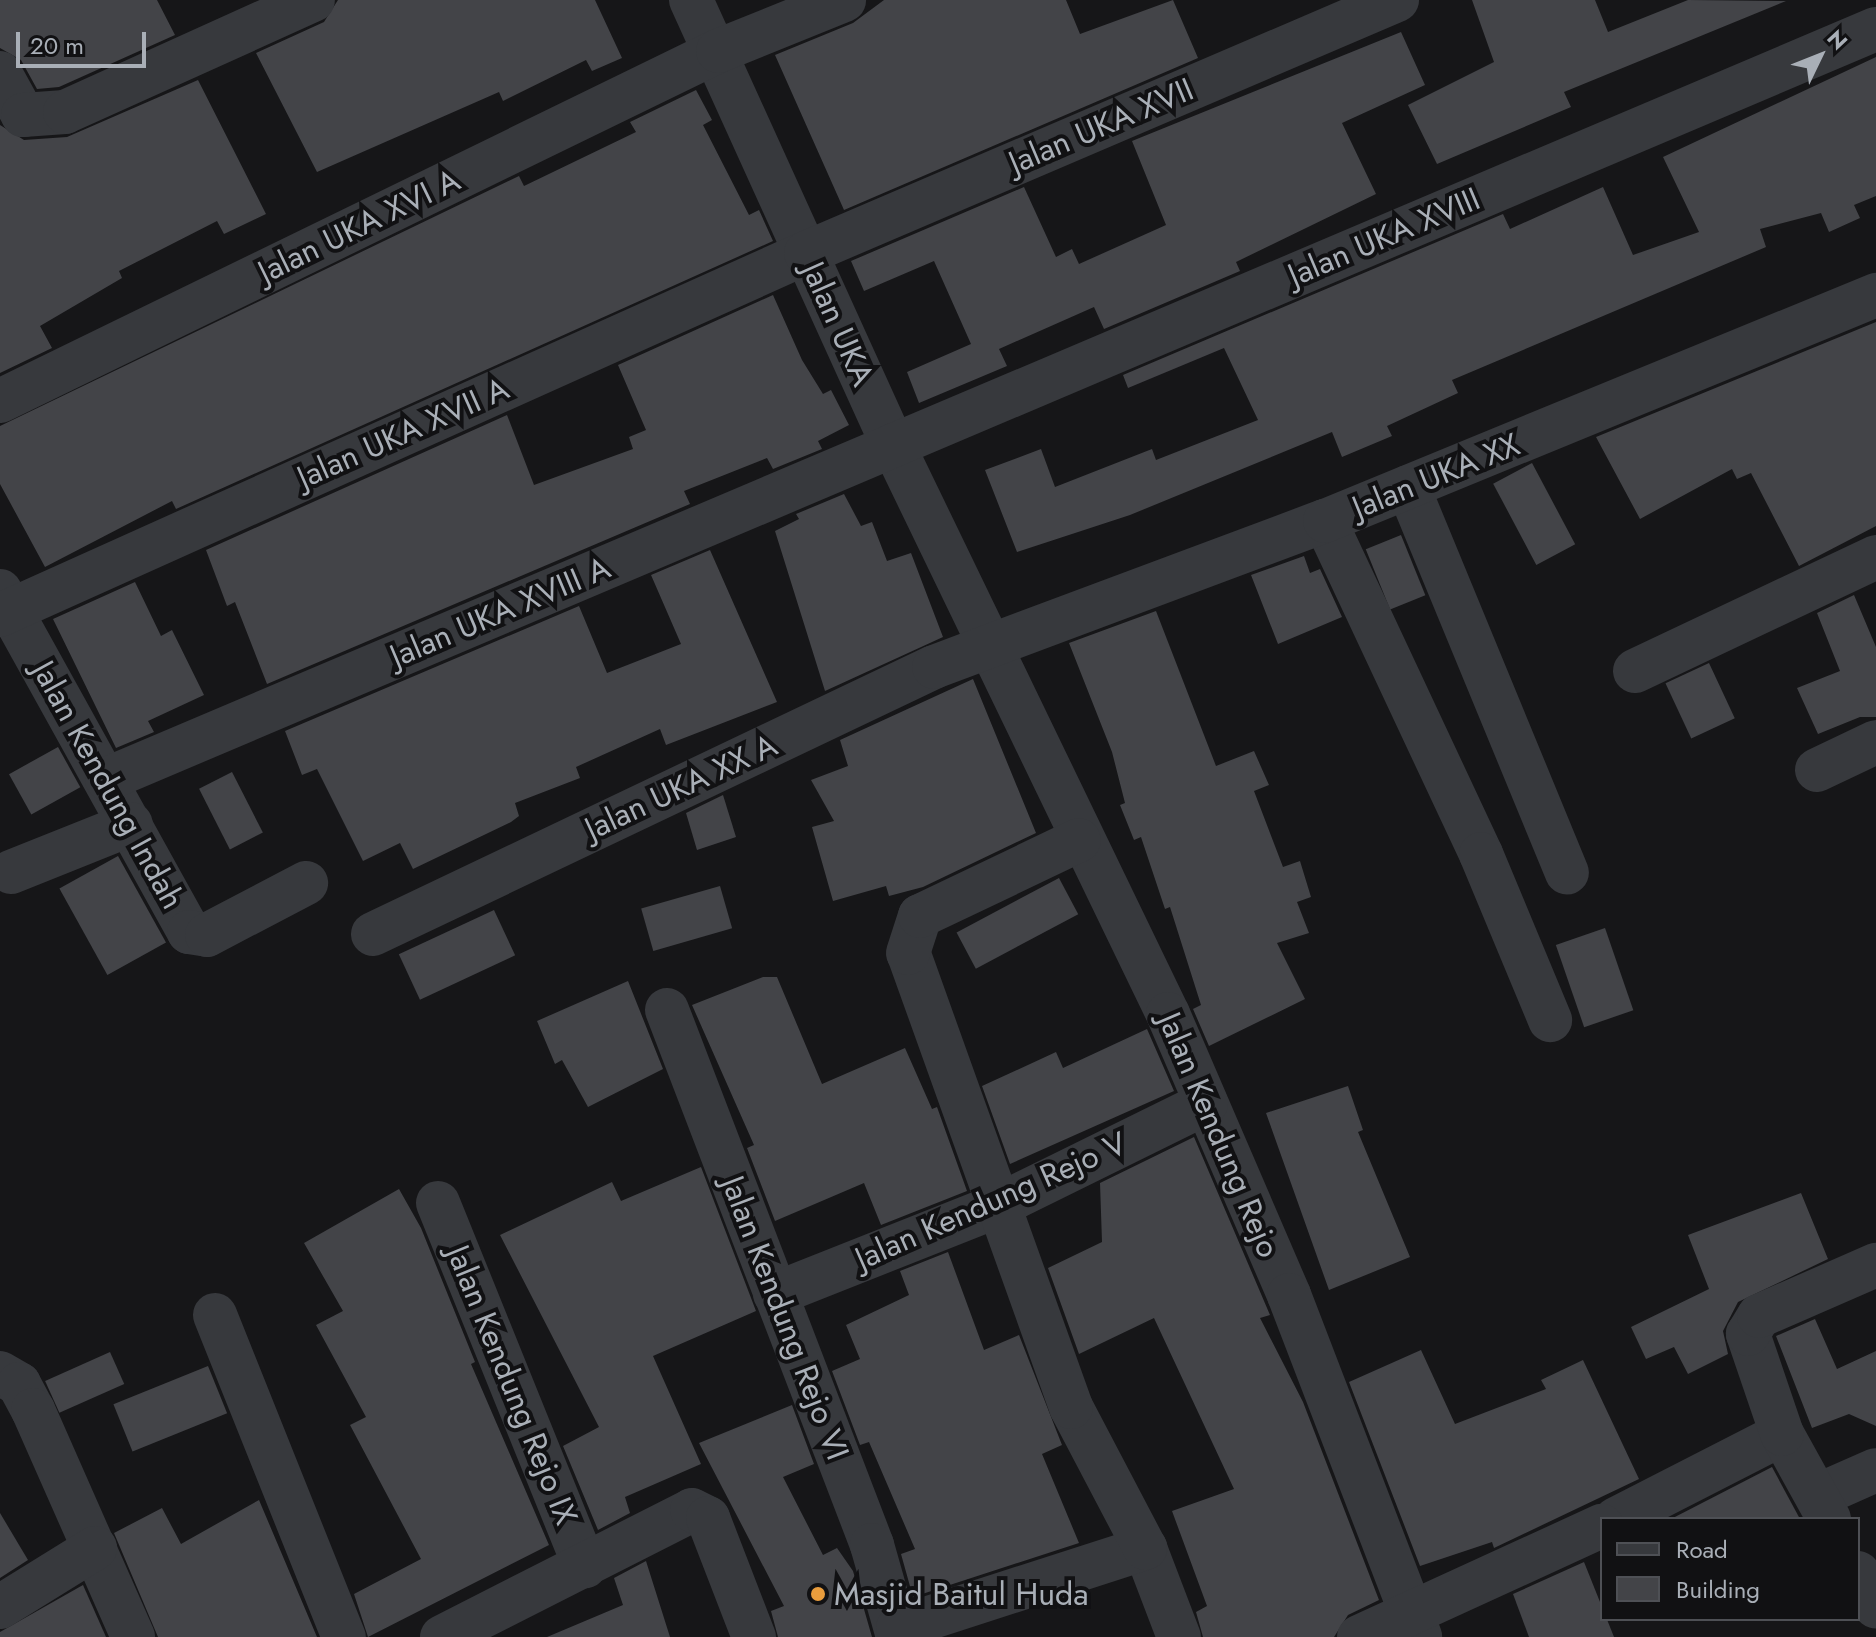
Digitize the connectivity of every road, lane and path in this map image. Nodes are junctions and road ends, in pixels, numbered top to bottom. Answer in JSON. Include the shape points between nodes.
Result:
{"nodes":[{"id":1,"x":313,"y":0,"type":"edge"},
{"id":2,"x":691,"y":0,"type":"edge"},
{"id":3,"x":844,"y":0,"type":"edge"},
{"id":4,"x":1397,"y":0,"type":"edge"},
{"id":5,"x":1876,"y":29,"type":"edge"},
{"id":6,"x":718,"y":51,"type":"junction"},
{"id":7,"x":0,"y":73,"type":"edge"},
{"id":8,"x":806,"y":253,"type":"junction"},
{"id":9,"x":1876,"y":295,"type":"edge"},
{"id":10,"x":0,"y":401,"type":"edge"},
{"id":11,"x":893,"y":445,"type":"junction"},
{"id":12,"x":1408,"y":487,"type":"junction"},
{"id":13,"x":1325,"y":521,"type":"junction"},
{"id":14,"x":1876,"y":557,"type":"edge"},
{"id":15,"x":4,"y":605,"type":"edge"},
{"id":16,"x":992,"y":645,"type":"junction"},
{"id":17,"x":1635,"y":671,"type":"dead end"},
{"id":18,"x":1876,"y":742,"type":"edge"},
{"id":19,"x":1817,"y":770,"type":"dead end"},
{"id":20,"x":107,"y":779,"type":"junction"},
{"id":21,"x":131,"y":824,"type":"junction"},
{"id":22,"x":1079,"y":840,"type":"junction"},
{"id":23,"x":11,"y":872,"type":"dead end"},
{"id":24,"x":1567,"y":873,"type":"dead end"},
{"id":25,"x":306,"y":883,"type":"dead end"},
{"id":26,"x":373,"y":934,"type":"dead end"},
{"id":27,"x":667,"y":1010,"type":"dead end"},
{"id":28,"x":1550,"y":1020,"type":"dead end"},
{"id":29,"x":1206,"y":1103,"type":"junction"},
{"id":30,"x":438,"y":1203,"type":"dead end"},
{"id":31,"x":997,"y":1206,"type":"junction"},
{"id":32,"x":1876,"y":1265,"type":"edge"},
{"id":33,"x":775,"y":1294,"type":"junction"},
{"id":34,"x":215,"y":1315,"type":"dead end"},
{"id":35,"x":0,"y":1373,"type":"edge"},
{"id":36,"x":1782,"y":1434,"type":"junction"},
{"id":37,"x":1876,"y":1470,"type":"edge"},
{"id":38,"x":1823,"y":1507,"type":"edge"},
{"id":39,"x":1620,"y":1517,"type":"edge"},
{"id":40,"x":1600,"y":1527,"type":"edge"},
{"id":41,"x":95,"y":1548,"type":"junction"},
{"id":42,"x":1145,"y":1548,"type":"junction"},
{"id":43,"x":585,"y":1566,"type":"junction"},
{"id":44,"x":1860,"y":1577,"type":"edge"},
{"id":45,"x":0,"y":1607,"type":"edge"},
{"id":46,"x":1876,"y":1607,"type":"edge"},
{"id":47,"x":1415,"y":1625,"type":"edge"},
{"id":48,"x":898,"y":1632,"type":"edge"},
{"id":49,"x":133,"y":1637,"type":"edge"},
{"id":50,"x":344,"y":1637,"type":"edge"},
{"id":51,"x":442,"y":1637,"type":"edge"},
{"id":52,"x":754,"y":1637,"type":"edge"},
{"id":53,"x":1179,"y":1637,"type":"edge"},
{"id":54,"x":1359,"y":1637,"type":"edge"}],
"edges":[{"from":1,"to":7,"type":"street","via":[[65,112],[38,118],[13,105]]},
{"from":2,"to":6,"type":"street","name":"Jalan UKA"},
{"from":3,"to":6,"type":"street","name":"Jalan UKA XVI A"},
{"from":4,"to":8,"type":"street","name":"Jalan UKA XVII"},
{"from":5,"to":11,"type":"street","name":"Jalan UKA XVIII"},
{"from":6,"to":8,"type":"street","name":"Jalan UKA"},
{"from":6,"to":10,"type":"street","name":"Jalan UKA XVI A"},
{"from":8,"to":11,"type":"street","name":"Jalan UKA"},
{"from":8,"to":15,"type":"street","name":"Jalan UKA XVII A"},
{"from":9,"to":12,"type":"street","name":"Jalan UKA XX"},
{"from":11,"to":16,"type":"street","name":"Jalan UKA"},
{"from":11,"to":20,"type":"street","name":"Jalan UKA XVIII A"},
{"from":12,"to":13,"type":"street","name":"Jalan UKA XX"},
{"from":12,"to":24,"type":"street"},
{"from":13,"to":16,"type":"street","name":"Jalan UKA XX"},
{"from":13,"to":28,"type":"street","via":[[1481,854]]},
{"from":14,"to":17,"type":"street"},
{"from":15,"to":20,"type":"street","name":"Jalan Kendung Indah"},
{"from":16,"to":22,"type":"street","name":"Jalan Kendung Rejo"},
{"from":16,"to":26,"type":"street","name":"Jalan UKA XX A"},
{"from":18,"to":19,"type":"street"},
{"from":20,"to":21,"type":"street","name":"Jalan Kendung Indah"},
{"from":21,"to":23,"type":"street"},
{"from":21,"to":25,"type":"street","name":"Jalan Kendung Indah","via":[[195,935],[207,935]]},
{"from":22,"to":29,"type":"street","name":"Jalan Kendung Rejo","via":[[1163,1004]]},
{"from":22,"to":31,"type":"street","via":[[920,916],[910,942]]},
{"from":27,"to":33,"type":"street","name":"Jalan Kendung Rejo VI"},
{"from":29,"to":31,"type":"street","name":"Jalan Kendung Rejo V"},
{"from":29,"to":47,"type":"street","name":"Jalan Kendung Rejo","via":[[1289,1295]]},
{"from":30,"to":43,"type":"street","name":"Jalan Kendung Rejo IX"},
{"from":31,"to":33,"type":"street","name":"Jalan Kendung Rejo V"},
{"from":31,"to":42,"type":"street","via":[[1071,1407]]},
{"from":32,"to":36,"type":"street","via":[[1753,1322],[1748,1334]]},
{"from":33,"to":48,"type":"street","name":"Jalan Kendung Rejo VI","via":[[872,1545]]},
{"from":34,"to":50,"type":"street"},
{"from":35,"to":41,"type":"street","via":[[19,1384]]},
{"from":36,"to":38,"type":"street"},
{"from":36,"to":39,"type":"street"},
{"from":37,"to":38,"type":"street"},
{"from":40,"to":47,"type":"street"},
{"from":41,"to":45,"type":"street"},
{"from":41,"to":49,"type":"street"},
{"from":42,"to":48,"type":"street"},
{"from":42,"to":53,"type":"street"},
{"from":43,"to":51,"type":"street"},
{"from":43,"to":52,"type":"street","via":[[692,1510],[708,1518]]},
{"from":44,"to":46,"type":"street"},
{"from":47,"to":54,"type":"street"}]}
